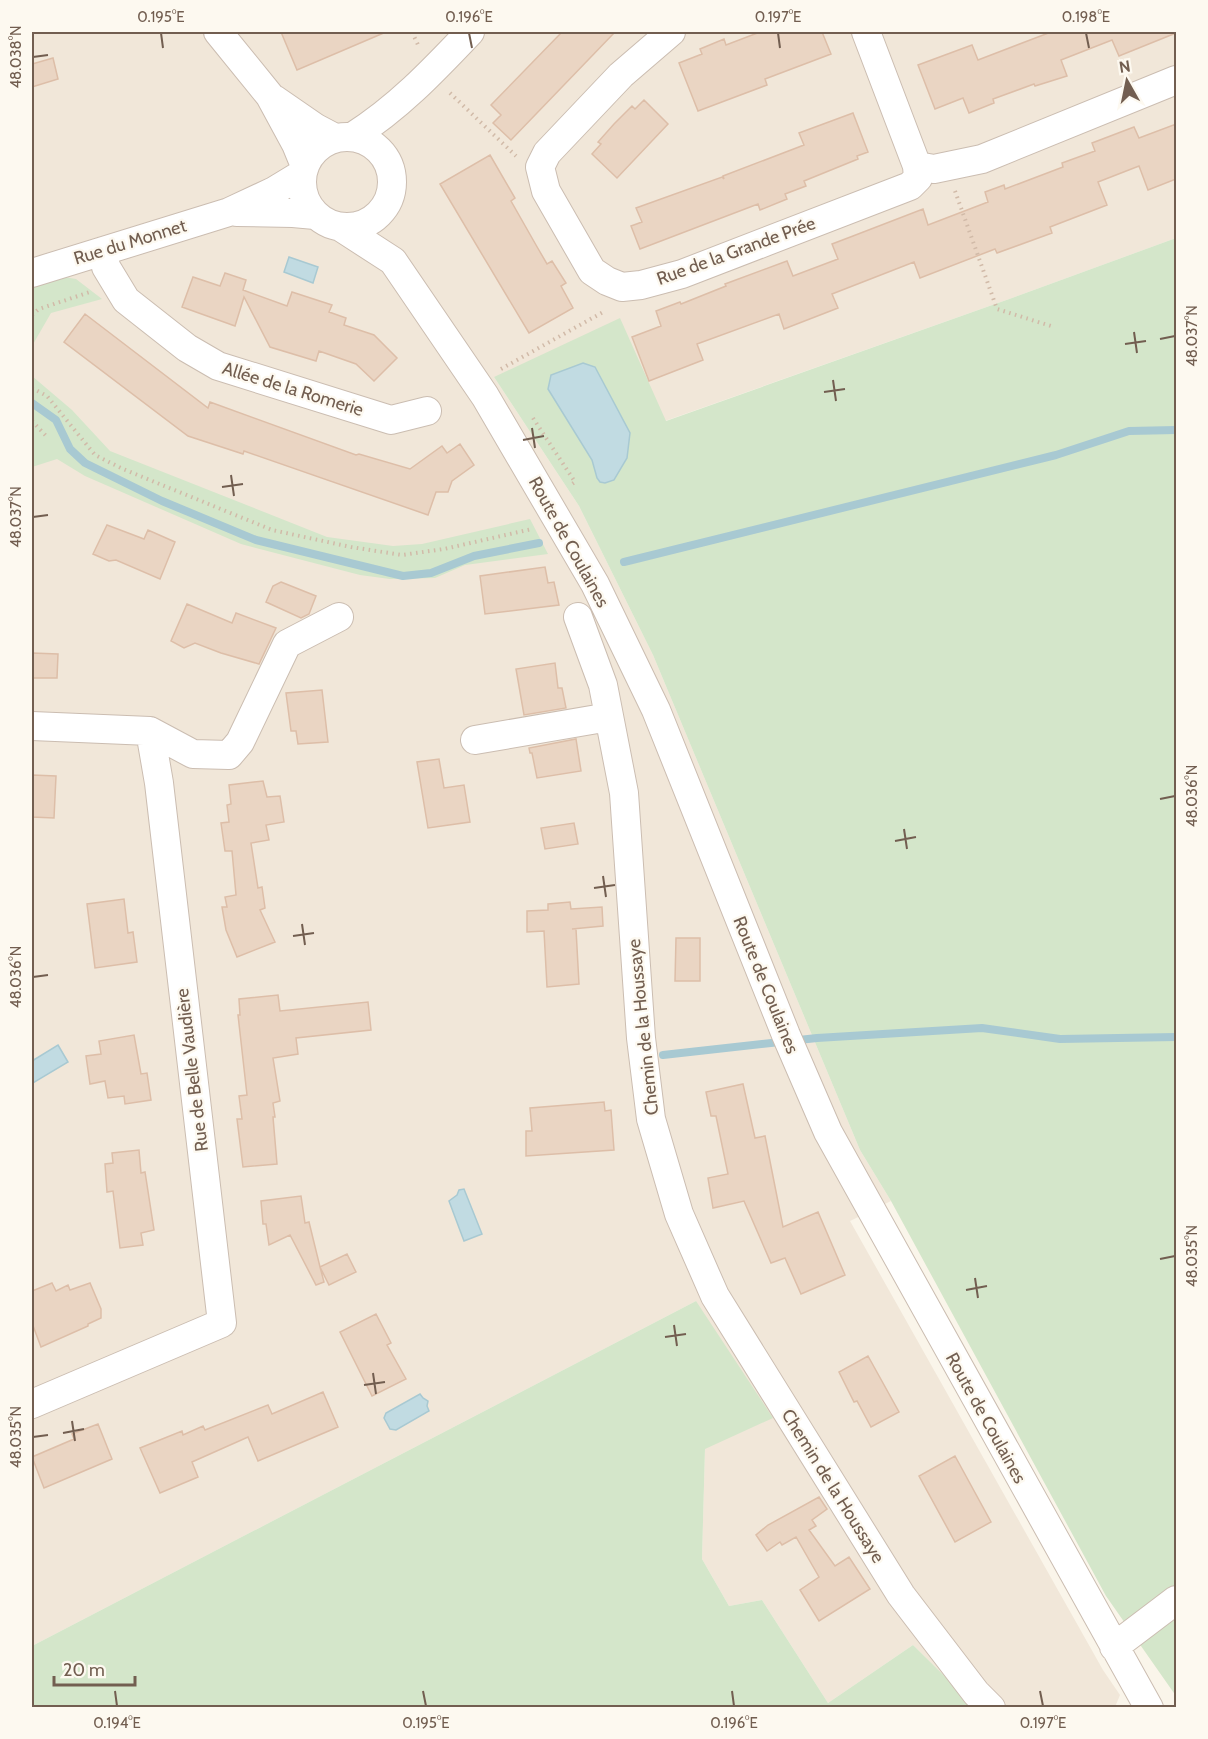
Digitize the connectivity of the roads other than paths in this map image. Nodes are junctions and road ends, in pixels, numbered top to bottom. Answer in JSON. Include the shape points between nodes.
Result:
{"nodes":[{"id":1,"x":218,"y":32,"type":"edge"},
{"id":2,"x":470,"y":32,"type":"edge"},
{"id":3,"x":671,"y":32,"type":"edge"},
{"id":4,"x":866,"y":32,"type":"edge"},
{"id":5,"x":1176,"y":80,"type":"edge"},
{"id":6,"x":413,"y":91,"type":"junction"},
{"id":7,"x":270,"y":96,"type":"junction"},
{"id":8,"x":344,"y":138,"type":"junction"},
{"id":9,"x":383,"y":154,"type":"junction"},
{"id":10,"x":917,"y":166,"type":"junction"},
{"id":11,"x":303,"y":170,"type":"junction"},
{"id":12,"x":386,"y":205,"type":"junction"},
{"id":13,"x":229,"y":212,"type":"junction"},
{"id":14,"x":315,"y":216,"type":"junction"},
{"id":15,"x":342,"y":228,"type":"junction"},
{"id":16,"x":103,"y":250,"type":"junction"},
{"id":17,"x":393,"y":261,"type":"junction"},
{"id":18,"x":32,"y":273,"type":"edge"},
{"id":19,"x":427,"y":411,"type":"dead end"},
{"id":20,"x":339,"y":616,"type":"dead end"},
{"id":21,"x":578,"y":617,"type":"dead end"},
{"id":22,"x":609,"y":717,"type":"junction"},
{"id":23,"x":32,"y":726,"type":"edge"},
{"id":24,"x":150,"y":731,"type":"junction"},
{"id":25,"x":474,"y":740,"type":"dead end"},
{"id":26,"x":32,"y":1404,"type":"edge"},
{"id":27,"x":1176,"y":1600,"type":"edge"},
{"id":28,"x":1114,"y":1647,"type":"junction"},
{"id":29,"x":991,"y":1707,"type":"edge"},
{"id":30,"x":1149,"y":1707,"type":"edge"}],
"edges":[{"from":1,"to":7,"type":"street"},
{"from":2,"to":6,"type":"street"},
{"from":3,"to":10,"type":"street","name":"Rue de la Grande Prée","via":[[621,75],[547,153],[540,167],[546,191],[592,271],[607,281],[622,287],[682,274],[910,186],[918,178]]},
{"from":4,"to":10,"type":"street"},
{"from":5,"to":10,"type":"street","via":[[982,159],[934,169]]},
{"from":6,"to":8,"type":"street","via":[[368,127]]},
{"from":6,"to":9,"type":"street"},
{"from":7,"to":8,"type":"street","via":[[316,128]]},
{"from":7,"to":11,"type":"street","via":[[296,144]]},
{"from":8,"to":9,"type":"street","via":[[372,144]]},
{"from":8,"to":11,"type":"street","via":[[316,148]]},
{"from":9,"to":12,"type":"street","via":[[393,183]]},
{"from":11,"to":13,"type":"street","name":"Rue du Monnet","via":[[274,191]]},
{"from":11,"to":14,"type":"street","via":[[302,189]]},
{"from":12,"to":15,"type":"street","via":[[371,221]]},
{"from":12,"to":17,"type":"street","name":"Route de Coulaines"},
{"from":13,"to":14,"type":"street","name":"Rue du Monnet"},
{"from":13,"to":16,"type":"street","name":"Rue du Monnet"},
{"from":14,"to":15,"type":"street"},
{"from":15,"to":17,"type":"street","name":"Route de Coulaines"},
{"from":16,"to":18,"type":"street","name":"Rue du Monnet"},
{"from":16,"to":19,"type":"street","name":"Allée de la Romerie","via":[[106,267],[126,300],[187,348],[219,366],[391,420]]},
{"from":17,"to":28,"type":"street","name":"Route de Coulaines","via":[[485,396],[595,584],[656,710],[828,1132]]},
{"from":20,"to":24,"type":"street","via":[[287,645],[230,755],[193,754]]},
{"from":21,"to":22,"type":"street","name":"Chemin de la Houssaye","via":[[603,685]]},
{"from":22,"to":25,"type":"street"},
{"from":22,"to":29,"type":"street","name":"Chemin de la Houssaye","via":[[624,793],[641,1038],[651,1119],[679,1214],[715,1296],[900,1595]]},
{"from":23,"to":24,"type":"street"},
{"from":24,"to":26,"type":"street","name":"Rue de Belle Vaudière","via":[[222,1323]]},
{"from":27,"to":28,"type":"street"},
{"from":28,"to":30,"type":"street","name":"Route de Coulaines"}]}
